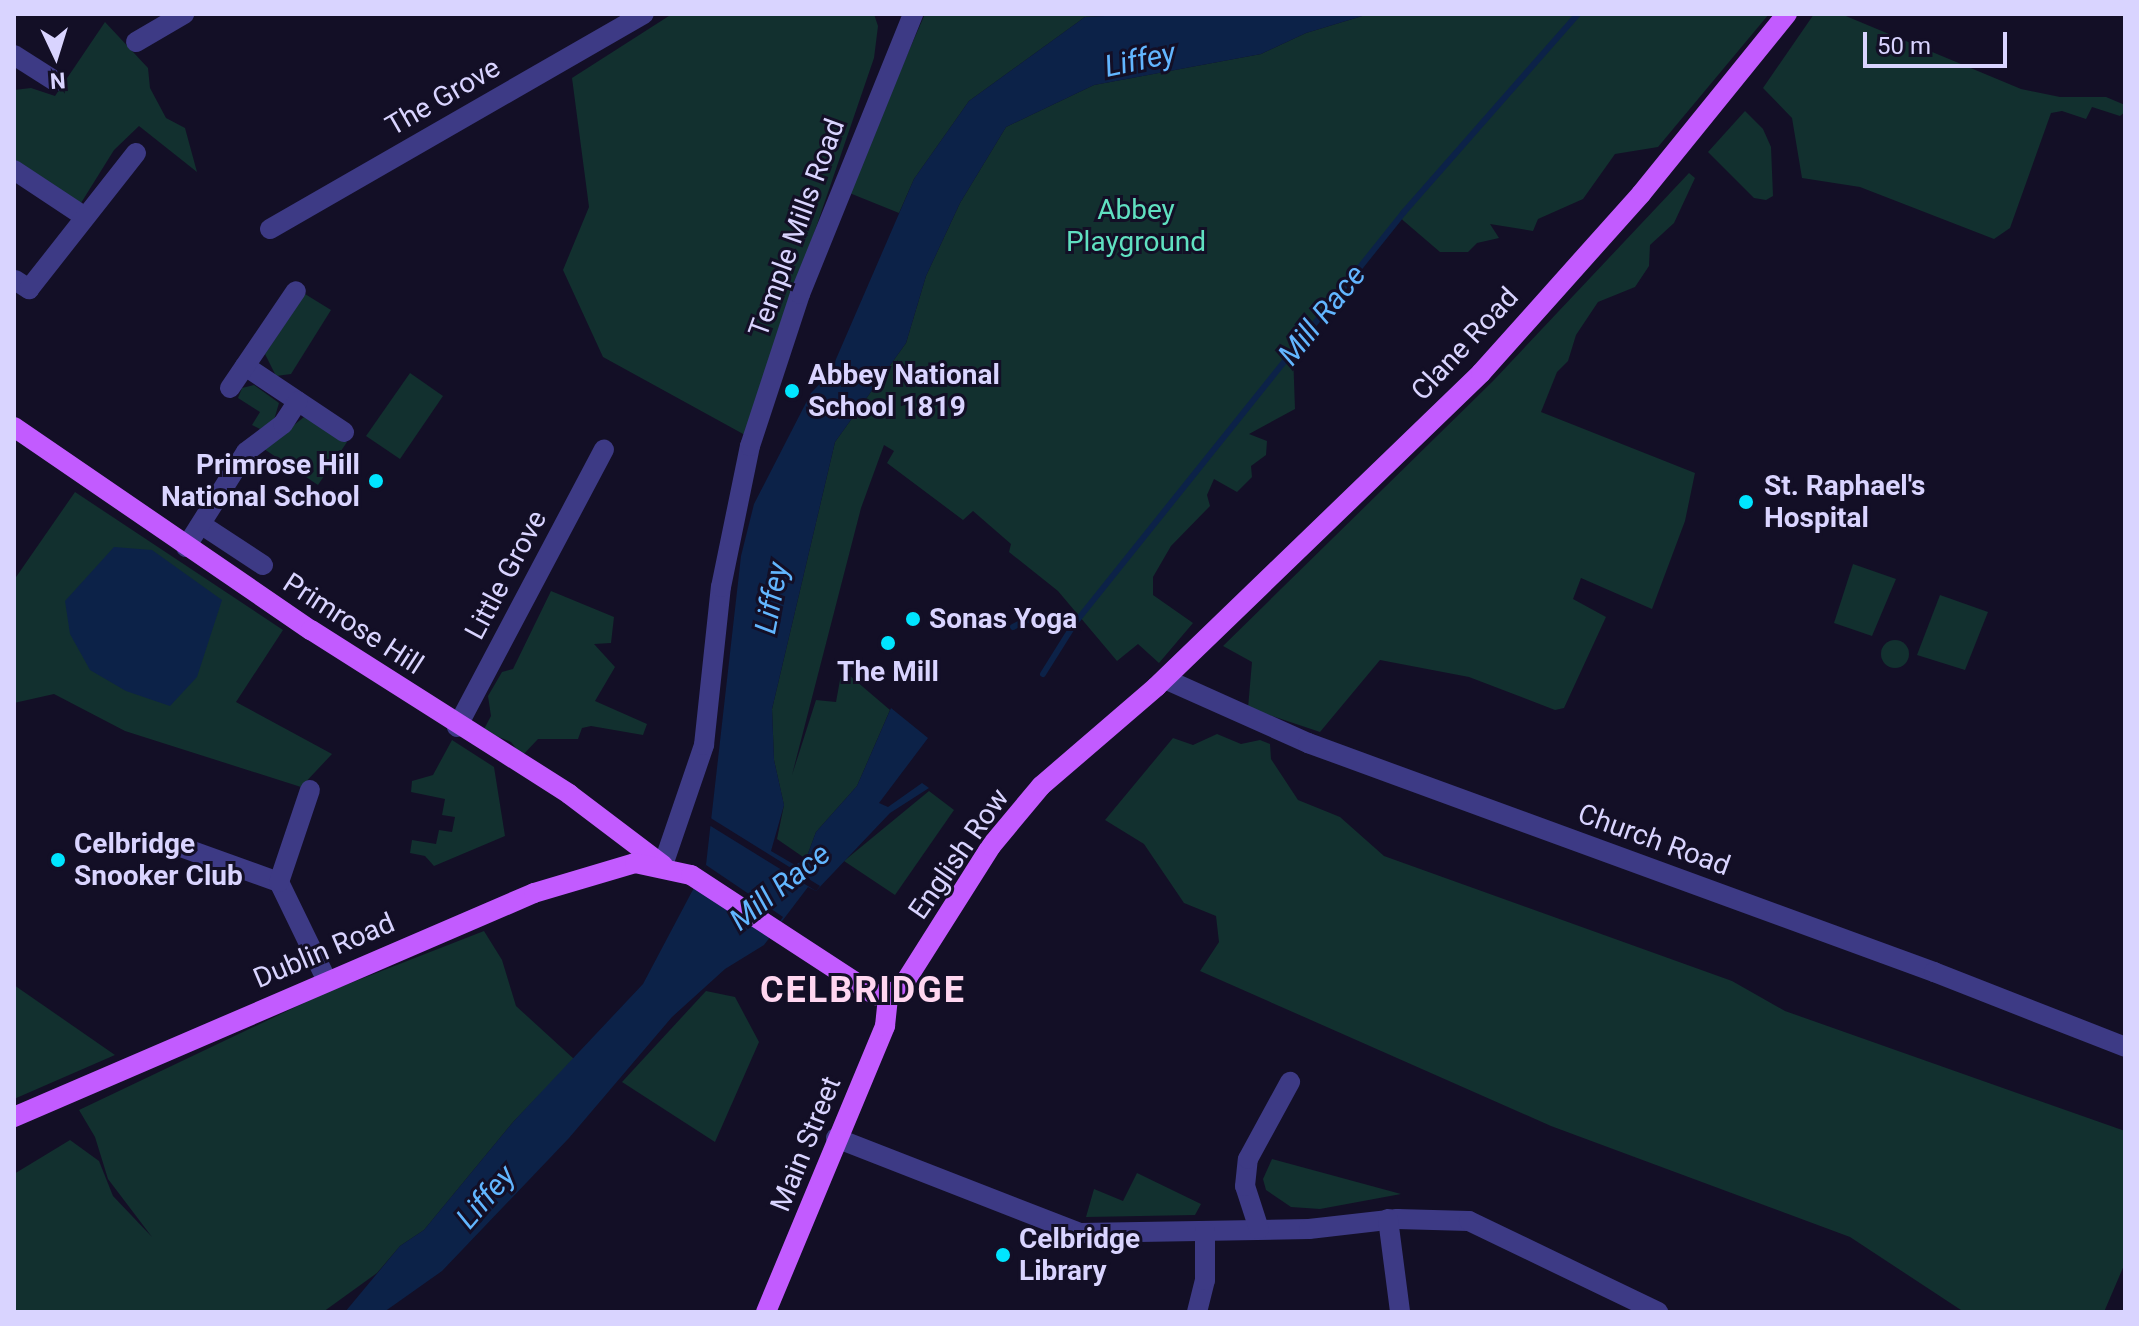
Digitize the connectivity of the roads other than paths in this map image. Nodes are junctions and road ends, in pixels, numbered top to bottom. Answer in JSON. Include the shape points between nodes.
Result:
{"nodes":[{"id":1,"x":184,"y":14,"type":"edge"},
{"id":2,"x":644,"y":14,"type":"edge"},
{"id":3,"x":913,"y":14,"type":"edge"},
{"id":4,"x":1787,"y":14,"type":"edge"},
{"id":5,"x":136,"y":42,"type":"dead end"},
{"id":6,"x":14,"y":55,"type":"edge"},
{"id":7,"x":55,"y":81,"type":"dead end"},
{"id":8,"x":136,"y":153,"type":"dead end"},
{"id":9,"x":14,"y":170,"type":"edge"},
{"id":10,"x":85,"y":217,"type":"junction"},
{"id":11,"x":270,"y":229,"type":"dead end"},
{"id":12,"x":15,"y":280,"type":"edge"},
{"id":13,"x":296,"y":291,"type":"dead end"},
{"id":14,"x":245,"y":366,"type":"junction"},
{"id":15,"x":230,"y":388,"type":"dead end"},
{"id":16,"x":298,"y":401,"type":"junction"},
{"id":17,"x":15,"y":431,"type":"edge"},
{"id":18,"x":344,"y":432,"type":"dead end"},
{"id":19,"x":604,"y":449,"type":"dead end"},
{"id":20,"x":202,"y":525,"type":"junction"},
{"id":21,"x":186,"y":547,"type":"junction"},
{"id":22,"x":263,"y":565,"type":"dead end"},
{"id":23,"x":1160,"y":683,"type":"junction"},
{"id":24,"x":457,"y":727,"type":"junction"},
{"id":25,"x":310,"y":790,"type":"dead end"},
{"id":26,"x":181,"y":847,"type":"dead end"},
{"id":27,"x":663,"y":865,"type":"junction"},
{"id":28,"x":279,"y":882,"type":"junction"},
{"id":29,"x":326,"y":979,"type":"junction"},
{"id":30,"x":888,"y":995,"type":"junction"},
{"id":31,"x":2125,"y":1047,"type":"edge"},
{"id":32,"x":1290,"y":1082,"type":"dead end"},
{"id":33,"x":14,"y":1117,"type":"edge"},
{"id":34,"x":836,"y":1138,"type":"junction"},
{"id":35,"x":1388,"y":1219,"type":"junction"},
{"id":36,"x":1259,"y":1229,"type":"junction"},
{"id":37,"x":1205,"y":1231,"type":"junction"},
{"id":38,"x":766,"y":1312,"type":"edge"},
{"id":39,"x":1197,"y":1312,"type":"edge"},
{"id":40,"x":1400,"y":1312,"type":"edge"},
{"id":41,"x":1658,"y":1312,"type":"edge"}],
"edges":[{"from":1,"to":5,"type":"street"},
{"from":2,"to":11,"type":"street","name":"The Grove"},
{"from":3,"to":27,"type":"street","name":"Temple Mills Road","via":[[800,294],[745,464],[721,587],[704,745]]},
{"from":4,"to":23,"type":"main road","name":"Clane Road","via":[[1641,194],[1481,373]]},
{"from":6,"to":7,"type":"street"},
{"from":8,"to":10,"type":"street"},
{"from":9,"to":10,"type":"street"},
{"from":10,"to":12,"type":"street","via":[[29,289]]},
{"from":13,"to":14,"type":"street"},
{"from":14,"to":15,"type":"street"},
{"from":14,"to":16,"type":"street"},
{"from":16,"to":18,"type":"street"},
{"from":16,"to":20,"type":"street","via":[[283,424],[246,452]]},
{"from":17,"to":21,"type":"main road","name":"Primrose Hill"},
{"from":19,"to":24,"type":"street","name":"Little Grove"},
{"from":20,"to":21,"type":"street"},
{"from":20,"to":22,"type":"street"},
{"from":21,"to":24,"type":"main road","name":"Primrose Hill"},
{"from":23,"to":30,"type":"main road","name":"English Row","via":[[1041,786],[991,846],[910,978]]},
{"from":23,"to":31,"type":"street","name":"Church Road"},
{"from":24,"to":27,"type":"main road","name":"Primrose Hill","via":[[569,794]]},
{"from":25,"to":28,"type":"street"},
{"from":26,"to":28,"type":"street"},
{"from":27,"to":29,"type":"main road","name":"Dublin Road","via":[[635,863],[571,880]]},
{"from":27,"to":30,"type":"main road","via":[[691,875],[860,988]]},
{"from":28,"to":29,"type":"street"},
{"from":29,"to":33,"type":"main road","name":"Dublin Road"},
{"from":30,"to":34,"type":"main road","name":"Main Street","via":[[885,1026]]},
{"from":32,"to":36,"type":"street","via":[[1248,1161],[1245,1186]]},
{"from":34,"to":37,"type":"street","via":[[1071,1231]]},
{"from":34,"to":38,"type":"main road","name":"Main Street"},
{"from":35,"to":36,"type":"street"},
{"from":35,"to":40,"type":"street"},
{"from":35,"to":41,"type":"street","via":[[1469,1221],[1493,1229]]},
{"from":36,"to":37,"type":"street"},
{"from":37,"to":39,"type":"street","via":[[1205,1280]]}]}
